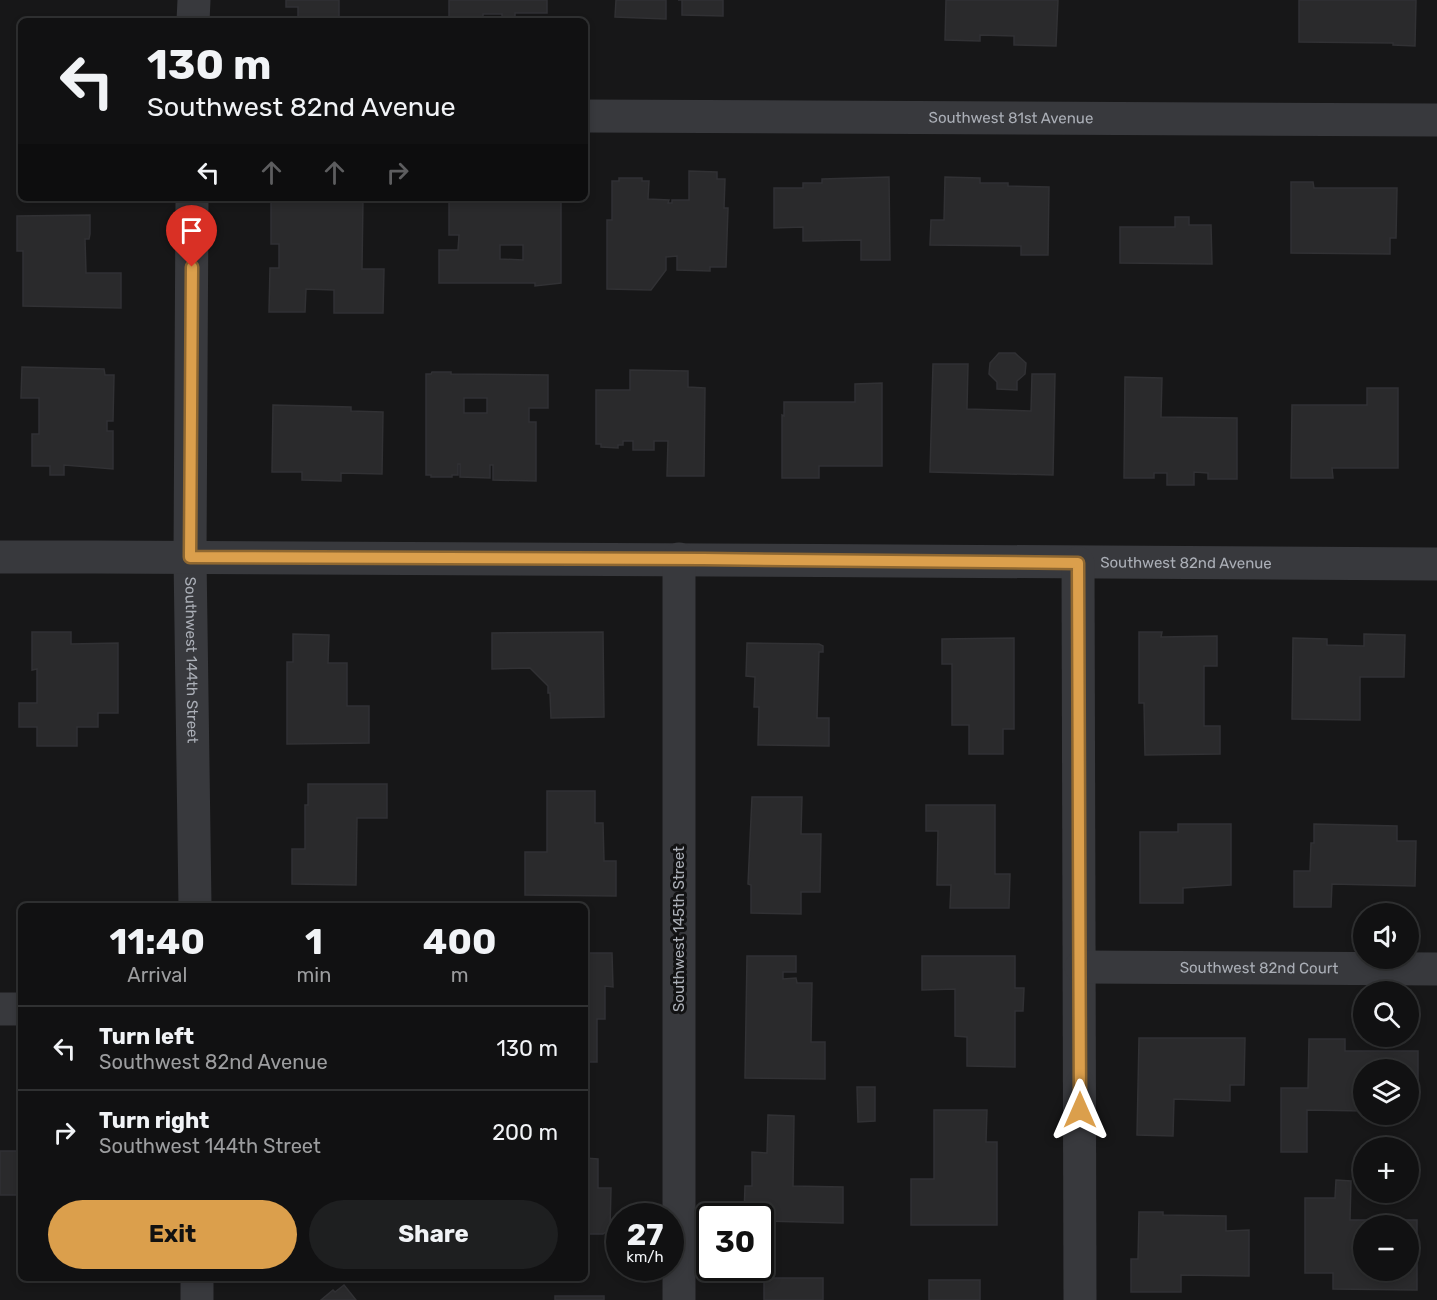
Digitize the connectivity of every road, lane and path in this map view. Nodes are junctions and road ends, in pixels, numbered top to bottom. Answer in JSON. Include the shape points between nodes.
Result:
{"nodes":[{"id":1,"x":194,"y":0,"type":"edge"},
{"id":2,"x":193,"y":18,"type":"edge"},
{"id":3,"x":588,"y":116,"type":"edge"},
{"id":4,"x":1437,"y":120,"type":"edge"},
{"id":5,"x":192,"y":201,"type":"edge"},
{"id":6,"x":0,"y":557,"type":"edge"},
{"id":7,"x":190,"y":557,"type":"junction"},
{"id":8,"x":679,"y":559,"type":"junction"},
{"id":9,"x":1078,"y":563,"type":"junction"},
{"id":10,"x":1437,"y":564,"type":"edge"},
{"id":11,"x":195,"y":903,"type":"edge"},
{"id":12,"x":1081,"y":967,"type":"junction"},
{"id":13,"x":1437,"y":969,"type":"edge"},
{"id":14,"x":0,"y":1009,"type":"edge"},
{"id":15,"x":18,"y":1009,"type":"edge"},
{"id":16,"x":197,"y":1281,"type":"edge"},
{"id":17,"x":197,"y":1300,"type":"edge"},
{"id":18,"x":679,"y":1300,"type":"edge"},
{"id":19,"x":1080,"y":1300,"type":"edge"}],
"edges":[{"from":1,"to":2,"type":"street"},
{"from":3,"to":4,"type":"street","name":"Southwest 81st Avenue"},
{"from":5,"to":7,"type":"street","name":"Southwest 144th Street"},
{"from":6,"to":7,"type":"street","name":"Southwest 82nd Avenue"},
{"from":7,"to":8,"type":"street","name":"Southwest 82nd Avenue"},
{"from":7,"to":11,"type":"street","name":"Southwest 144th Street"},
{"from":8,"to":9,"type":"street","name":"Southwest 82nd Avenue"},
{"from":8,"to":18,"type":"street","name":"Southwest 145th Street"},
{"from":9,"to":10,"type":"street","name":"Southwest 82nd Avenue"},
{"from":9,"to":12,"type":"street"},
{"from":12,"to":13,"type":"street","name":"Southwest 82nd Court"},
{"from":12,"to":19,"type":"street"},
{"from":14,"to":15,"type":"street"},
{"from":16,"to":17,"type":"street"}]}
